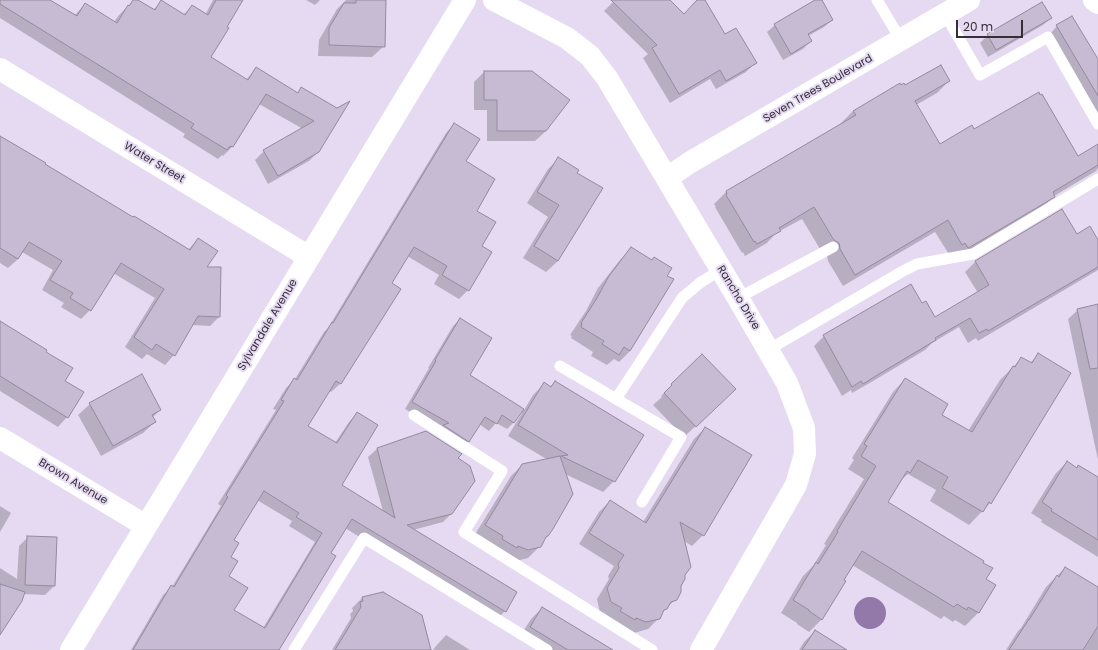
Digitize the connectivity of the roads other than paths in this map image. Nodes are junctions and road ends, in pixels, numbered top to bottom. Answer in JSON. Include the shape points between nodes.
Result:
{"nodes":[{"id":1,"x":465,"y":0,"type":"edge"},
{"id":2,"x":494,"y":0,"type":"edge"},
{"id":3,"x":877,"y":0,"type":"edge"},
{"id":4,"x":969,"y":0,"type":"edge"},
{"id":5,"x":1094,"y":0,"type":"edge"},
{"id":6,"x":1098,"y":4,"type":"edge"},
{"id":7,"x":945,"y":14,"type":"junction"},
{"id":8,"x":901,"y":40,"type":"junction"},
{"id":9,"x":0,"y":69,"type":"edge"},
{"id":10,"x":1098,"y":124,"type":"edge"},
{"id":11,"x":667,"y":178,"type":"junction"},
{"id":12,"x":1098,"y":179,"type":"edge"},
{"id":13,"x":832,"y":246,"type":"dead end"},
{"id":14,"x":309,"y":257,"type":"junction"},
{"id":15,"x":721,"y":270,"type":"junction"},
{"id":16,"x":738,"y":298,"type":"junction"},
{"id":17,"x":768,"y":350,"type":"junction"},
{"id":18,"x":560,"y":366,"type":"dead end"},
{"id":19,"x":616,"y":399,"type":"junction"},
{"id":20,"x":414,"y":415,"type":"dead end"},
{"id":21,"x":0,"y":438,"type":"edge"},
{"id":22,"x":642,"y":502,"type":"dead end"},
{"id":23,"x":146,"y":526,"type":"junction"},
{"id":24,"x":71,"y":650,"type":"edge"},
{"id":25,"x":294,"y":650,"type":"edge"},
{"id":26,"x":547,"y":650,"type":"edge"},
{"id":27,"x":652,"y":650,"type":"edge"},
{"id":28,"x":701,"y":650,"type":"edge"}],
"edges":[{"from":1,"to":14,"type":"main road","name":"Sylvandale Avenue"},
{"from":2,"to":11,"type":"main road","name":"Rancho Drive","via":[[568,38],[590,56],[607,78]]},
{"from":3,"to":8,"type":"lane"},
{"from":4,"to":7,"type":"main road","name":"Seven Trees Boulevard"},
{"from":5,"to":6,"type":"main road"},
{"from":7,"to":8,"type":"main road","name":"Seven Trees Boulevard"},
{"from":7,"to":10,"type":"lane","via":[[980,75],[1048,36]]},
{"from":8,"to":11,"type":"main road","name":"Seven Trees Boulevard"},
{"from":9,"to":14,"type":"main road","name":"Water Street"},
{"from":11,"to":15,"type":"main road","name":"Rancho Drive"},
{"from":12,"to":17,"type":"lane","via":[[973,254],[917,264]]},
{"from":13,"to":16,"type":"lane"},
{"from":14,"to":23,"type":"main road","name":"Sylvandale Avenue"},
{"from":15,"to":16,"type":"main road","name":"Rancho Drive"},
{"from":15,"to":19,"type":"lane","via":[[700,282],[682,298]]},
{"from":16,"to":17,"type":"main road","name":"Rancho Drive"},
{"from":17,"to":28,"type":"main road","name":"Rancho Drive","via":[[787,383],[804,428],[805,454],[796,485]]},
{"from":18,"to":19,"type":"lane"},
{"from":19,"to":22,"type":"lane","via":[[681,437]]},
{"from":20,"to":27,"type":"lane","via":[[502,471],[464,532]]},
{"from":21,"to":23,"type":"main road","name":"Brown Avenue"},
{"from":23,"to":24,"type":"main road","name":"Sylvandale Avenue"},
{"from":25,"to":26,"type":"lane","via":[[364,538]]}]}
